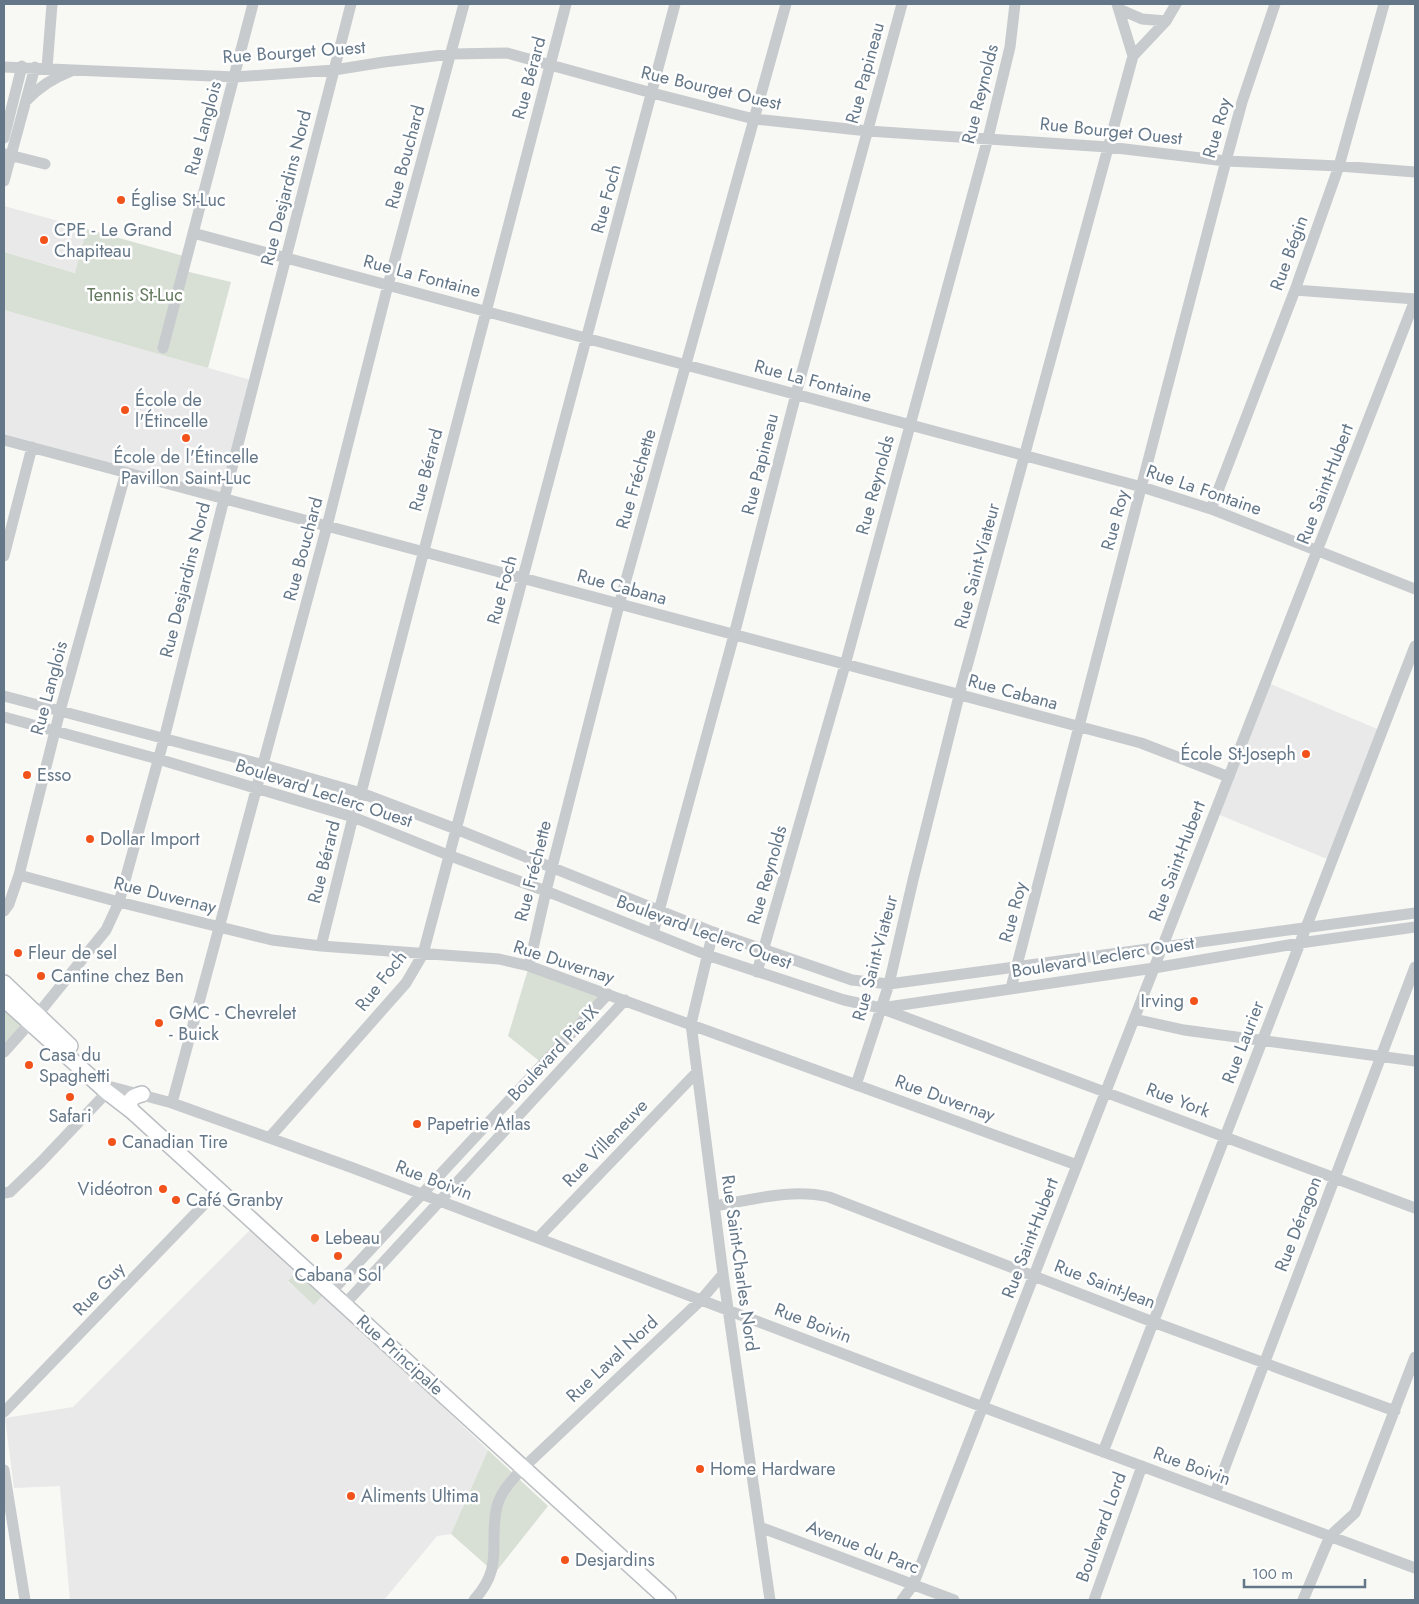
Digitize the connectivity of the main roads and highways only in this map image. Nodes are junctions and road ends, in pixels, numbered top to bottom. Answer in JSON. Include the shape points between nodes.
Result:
{"nodes":[{"id":1,"x":4,"y":983,"type":"edge"},
{"id":2,"x":4,"y":999,"type":"edge"},
{"id":3,"x":34,"y":1019,"type":"junction"},
{"id":4,"x":142,"y":1094,"type":"road end"},
{"id":5,"x":132,"y":1111,"type":"junction"},
{"id":6,"x":668,"y":1600,"type":"edge"}],
"edges":[{"from":1,"to":3,"type":"main road","name":"Rue Principale"},
{"from":2,"to":3,"type":"main road","name":"Rue Principale"},
{"from":3,"to":5,"type":"main road","name":"Rue Principale"},
{"from":4,"to":5,"type":"main road","via":[[130,1101],[128,1105]]},
{"from":5,"to":6,"type":"main road","name":"Rue Principale"}]}
